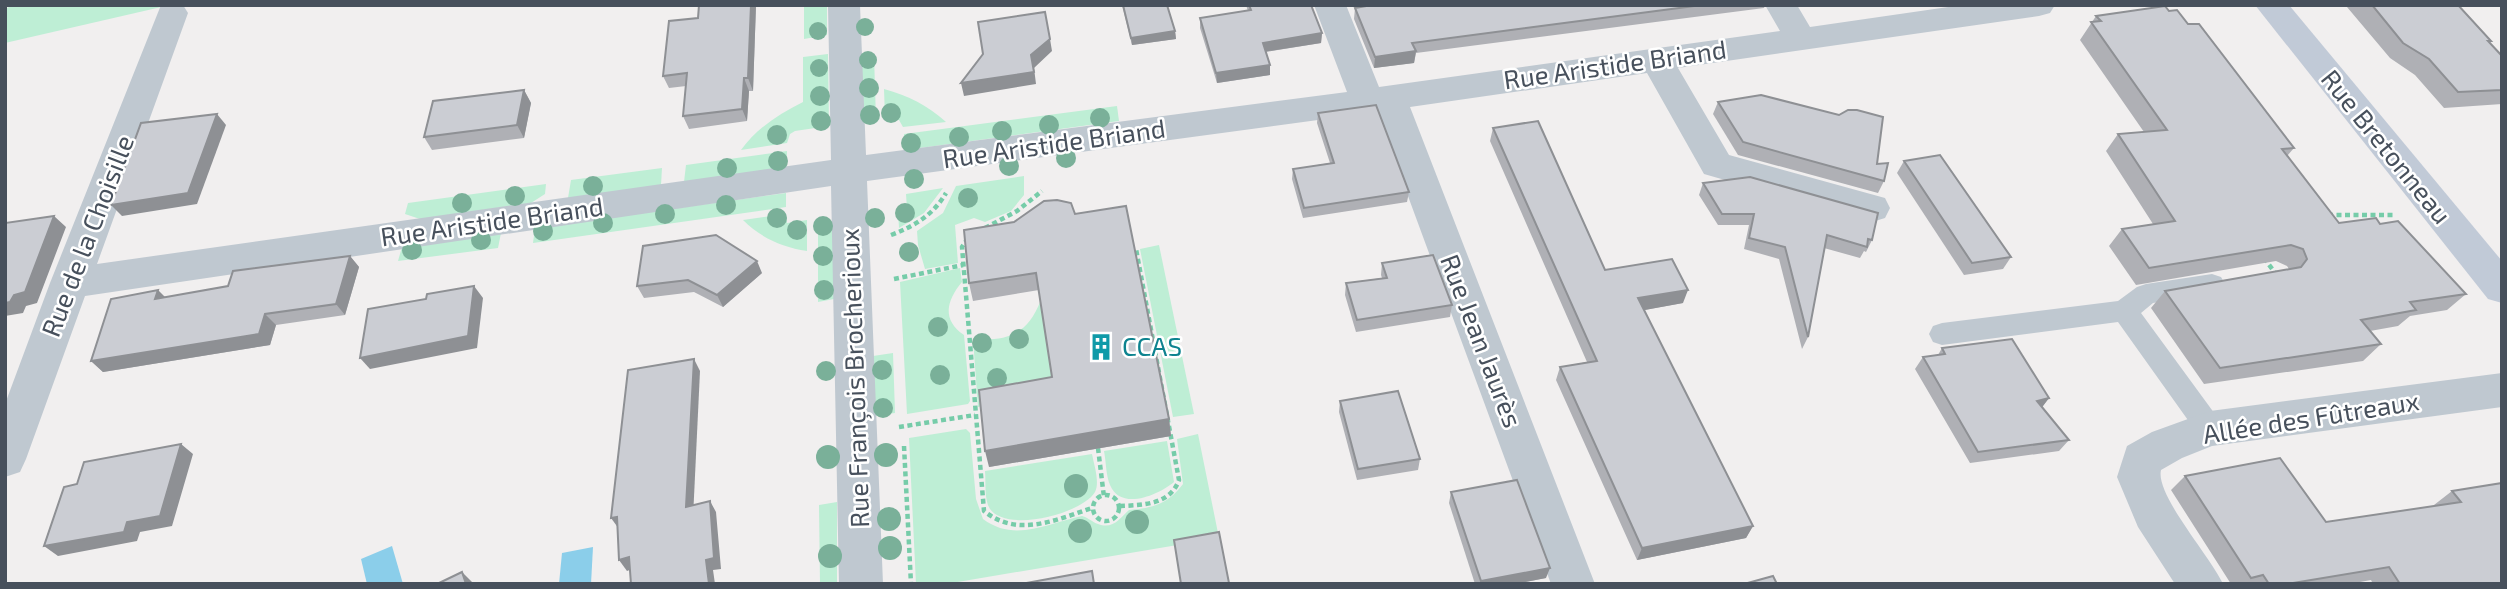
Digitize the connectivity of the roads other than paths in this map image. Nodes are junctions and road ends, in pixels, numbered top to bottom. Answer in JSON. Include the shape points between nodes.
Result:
{"nodes":[{"id":1,"x":844,"y":5,"type":"edge"},
{"id":2,"x":1330,"y":5,"type":"edge"},
{"id":3,"x":1781,"y":5,"type":"edge"},
{"id":4,"x":2039,"y":5,"type":"edge"},
{"id":5,"x":2271,"y":5,"type":"edge"},
{"id":6,"x":172,"y":13,"type":"dead end"},
{"id":7,"x":1801,"y":38,"type":"junction"},
{"id":8,"x":1656,"y":59,"type":"junction"},
{"id":9,"x":1378,"y":99,"type":"junction"},
{"id":10,"x":849,"y":171,"type":"junction"},
{"id":11,"x":1872,"y":208,"type":"edge"},
{"id":12,"x":2276,"y":274,"type":"edge"},
{"id":13,"x":69,"y":283,"type":"junction"},
{"id":14,"x":2502,"y":288,"type":"edge"},
{"id":15,"x":2125,"y":310,"type":"junction"},
{"id":16,"x":1942,"y":334,"type":"dead end"},
{"id":17,"x":2502,"y":390,"type":"edge"},
{"id":18,"x":2210,"y":429,"type":"junction"},
{"id":19,"x":5,"y":459,"type":"edge"},
{"id":20,"x":861,"y":584,"type":"edge"},
{"id":21,"x":1573,"y":584,"type":"edge"},
{"id":22,"x":2201,"y":584,"type":"edge"}],
"edges":[{"from":1,"to":10,"type":"street","name":"Rue François Brocherioux"},
{"from":2,"to":9,"type":"street","name":"Rue Jean Jaurès"},
{"from":3,"to":7,"type":"street"},
{"from":4,"to":7,"type":"street","name":"Rue Aristide Briand"},
{"from":5,"to":14,"type":"street","name":"Rue Bretonneau"},
{"from":6,"to":13,"type":"street","name":"Rue de la Choisille"},
{"from":7,"to":8,"type":"street","name":"Rue Aristide Briand"},
{"from":8,"to":9,"type":"street","name":"Rue Aristide Briand"},
{"from":8,"to":11,"type":"street","via":[[1717,165]]},
{"from":9,"to":10,"type":"street","name":"Rue Aristide Briand"},
{"from":9,"to":21,"type":"street","name":"Rue Jean Jaurès"},
{"from":10,"to":13,"type":"street","name":"Rue Aristide Briand"},
{"from":10,"to":20,"type":"street","name":"Rue François Brocherioux"},
{"from":12,"to":15,"type":"lane","via":[[2146,294]]},
{"from":13,"to":19,"type":"street","name":"Rue de la Choisille"},
{"from":15,"to":16,"type":"lane"},
{"from":15,"to":18,"type":"lane"},
{"from":17,"to":18,"type":"street","name":"Allée des Fûtreaux"},
{"from":18,"to":22,"type":"street","name":"Allée des Fûtreaux","via":[[2142,459],[2138,477],[2153,513]]}]}
